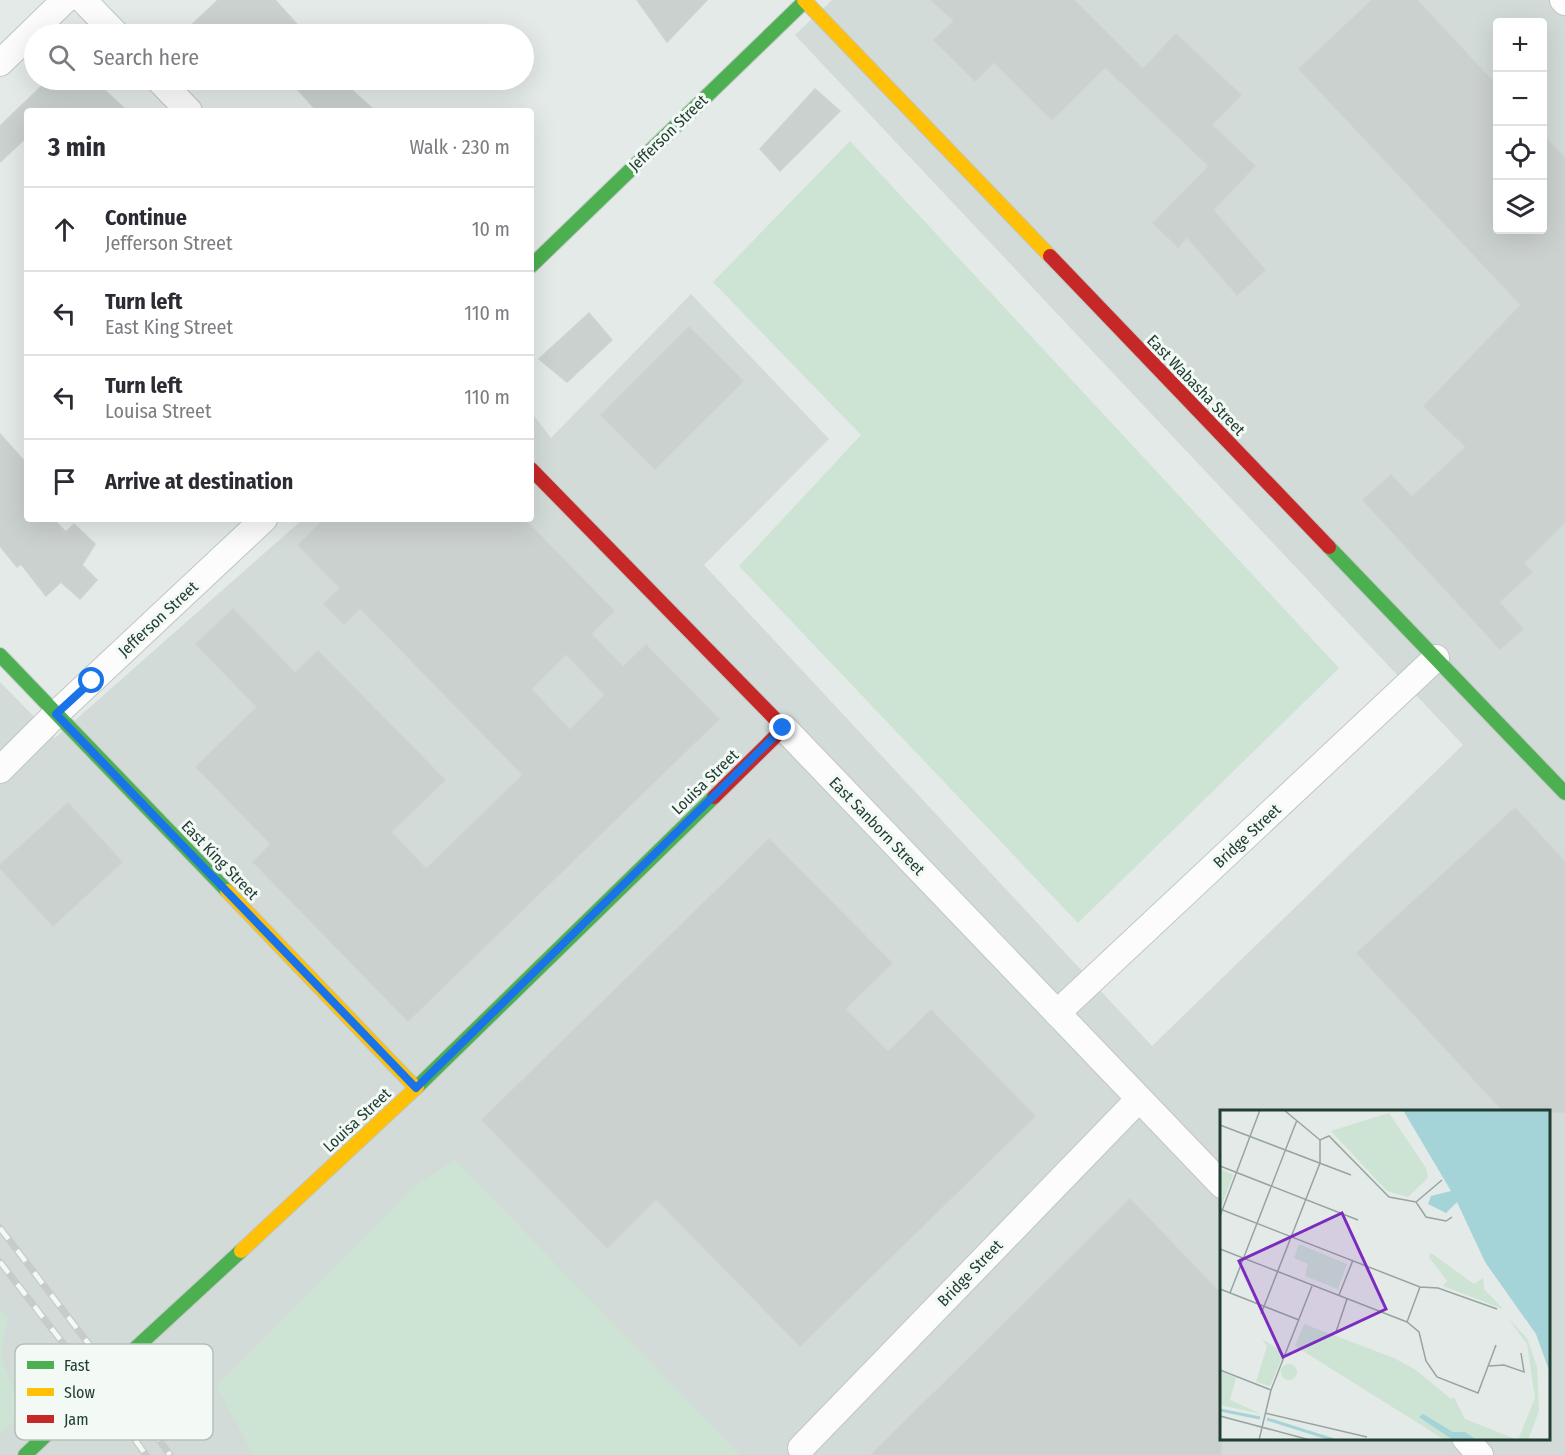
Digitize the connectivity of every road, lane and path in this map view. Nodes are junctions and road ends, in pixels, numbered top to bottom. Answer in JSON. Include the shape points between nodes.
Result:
{"nodes":[{"id":1,"x":66,"y":0,"type":"edge"},
{"id":2,"x":84,"y":0,"type":"edge"},
{"id":3,"x":805,"y":0,"type":"edge"},
{"id":4,"x":41,"y":24,"type":"edge"},
{"id":5,"x":107,"y":24,"type":"edge"},
{"id":6,"x":24,"y":40,"type":"edge"},
{"id":7,"x":0,"y":63,"type":"edge"},
{"id":8,"x":169,"y":90,"type":"edge"},
{"id":9,"x":186,"y":108,"type":"edge"},
{"id":10,"x":534,"y":263,"type":"edge"},
{"id":11,"x":534,"y":472,"type":"edge"},
{"id":12,"x":261,"y":522,"type":"edge"},
{"id":13,"x":0,"y":655,"type":"edge"},
{"id":14,"x":1436,"y":658,"type":"junction"},
{"id":15,"x":56,"y":714,"type":"junction"},
{"id":16,"x":783,"y":728,"type":"junction"},
{"id":17,"x":0,"y":770,"type":"edge"},
{"id":18,"x":1565,"y":793,"type":"edge"},
{"id":19,"x":1057,"y":1013,"type":"junction"},
{"id":20,"x":416,"y":1088,"type":"junction"},
{"id":21,"x":1139,"y":1099,"type":"junction"},
{"id":22,"x":1220,"y":1184,"type":"edge"},
{"id":23,"x":139,"y":1344,"type":"edge"},
{"id":24,"x":41,"y":1440,"type":"edge"},
{"id":25,"x":1467,"y":1440,"type":"edge"},
{"id":26,"x":801,"y":1448,"type":"dead end"},
{"id":27,"x":25,"y":1455,"type":"edge"},
{"id":28,"x":1480,"y":1455,"type":"edge"}],
"edges":[{"from":1,"to":4,"type":"street"},
{"from":2,"to":5,"type":"street"},
{"from":3,"to":10,"type":"street","name":"Jefferson Street"},
{"from":3,"to":14,"type":"street","name":"East Wabasha Street"},
{"from":6,"to":7,"type":"street"},
{"from":8,"to":9,"type":"street"},
{"from":11,"to":16,"type":"street","name":"East Sanborn Street"},
{"from":12,"to":15,"type":"street","name":"Jefferson Street"},
{"from":13,"to":15,"type":"street","name":"East King Street"},
{"from":14,"to":18,"type":"street","name":"East Wabasha Street"},
{"from":14,"to":19,"type":"street","name":"Bridge Street"},
{"from":15,"to":17,"type":"street","name":"Jefferson Street"},
{"from":15,"to":20,"type":"street","name":"East King Street"},
{"from":16,"to":19,"type":"street","name":"East Sanborn Street"},
{"from":16,"to":20,"type":"street","name":"Louisa Street"},
{"from":19,"to":21,"type":"street","name":"East Sanborn Street"},
{"from":20,"to":23,"type":"street","name":"Louisa Street"},
{"from":21,"to":22,"type":"street","name":"East Sanborn Street"},
{"from":21,"to":26,"type":"street","name":"Bridge Street"},
{"from":24,"to":27,"type":"street","name":"Louisa Street"},
{"from":25,"to":28,"type":"street"}]}
